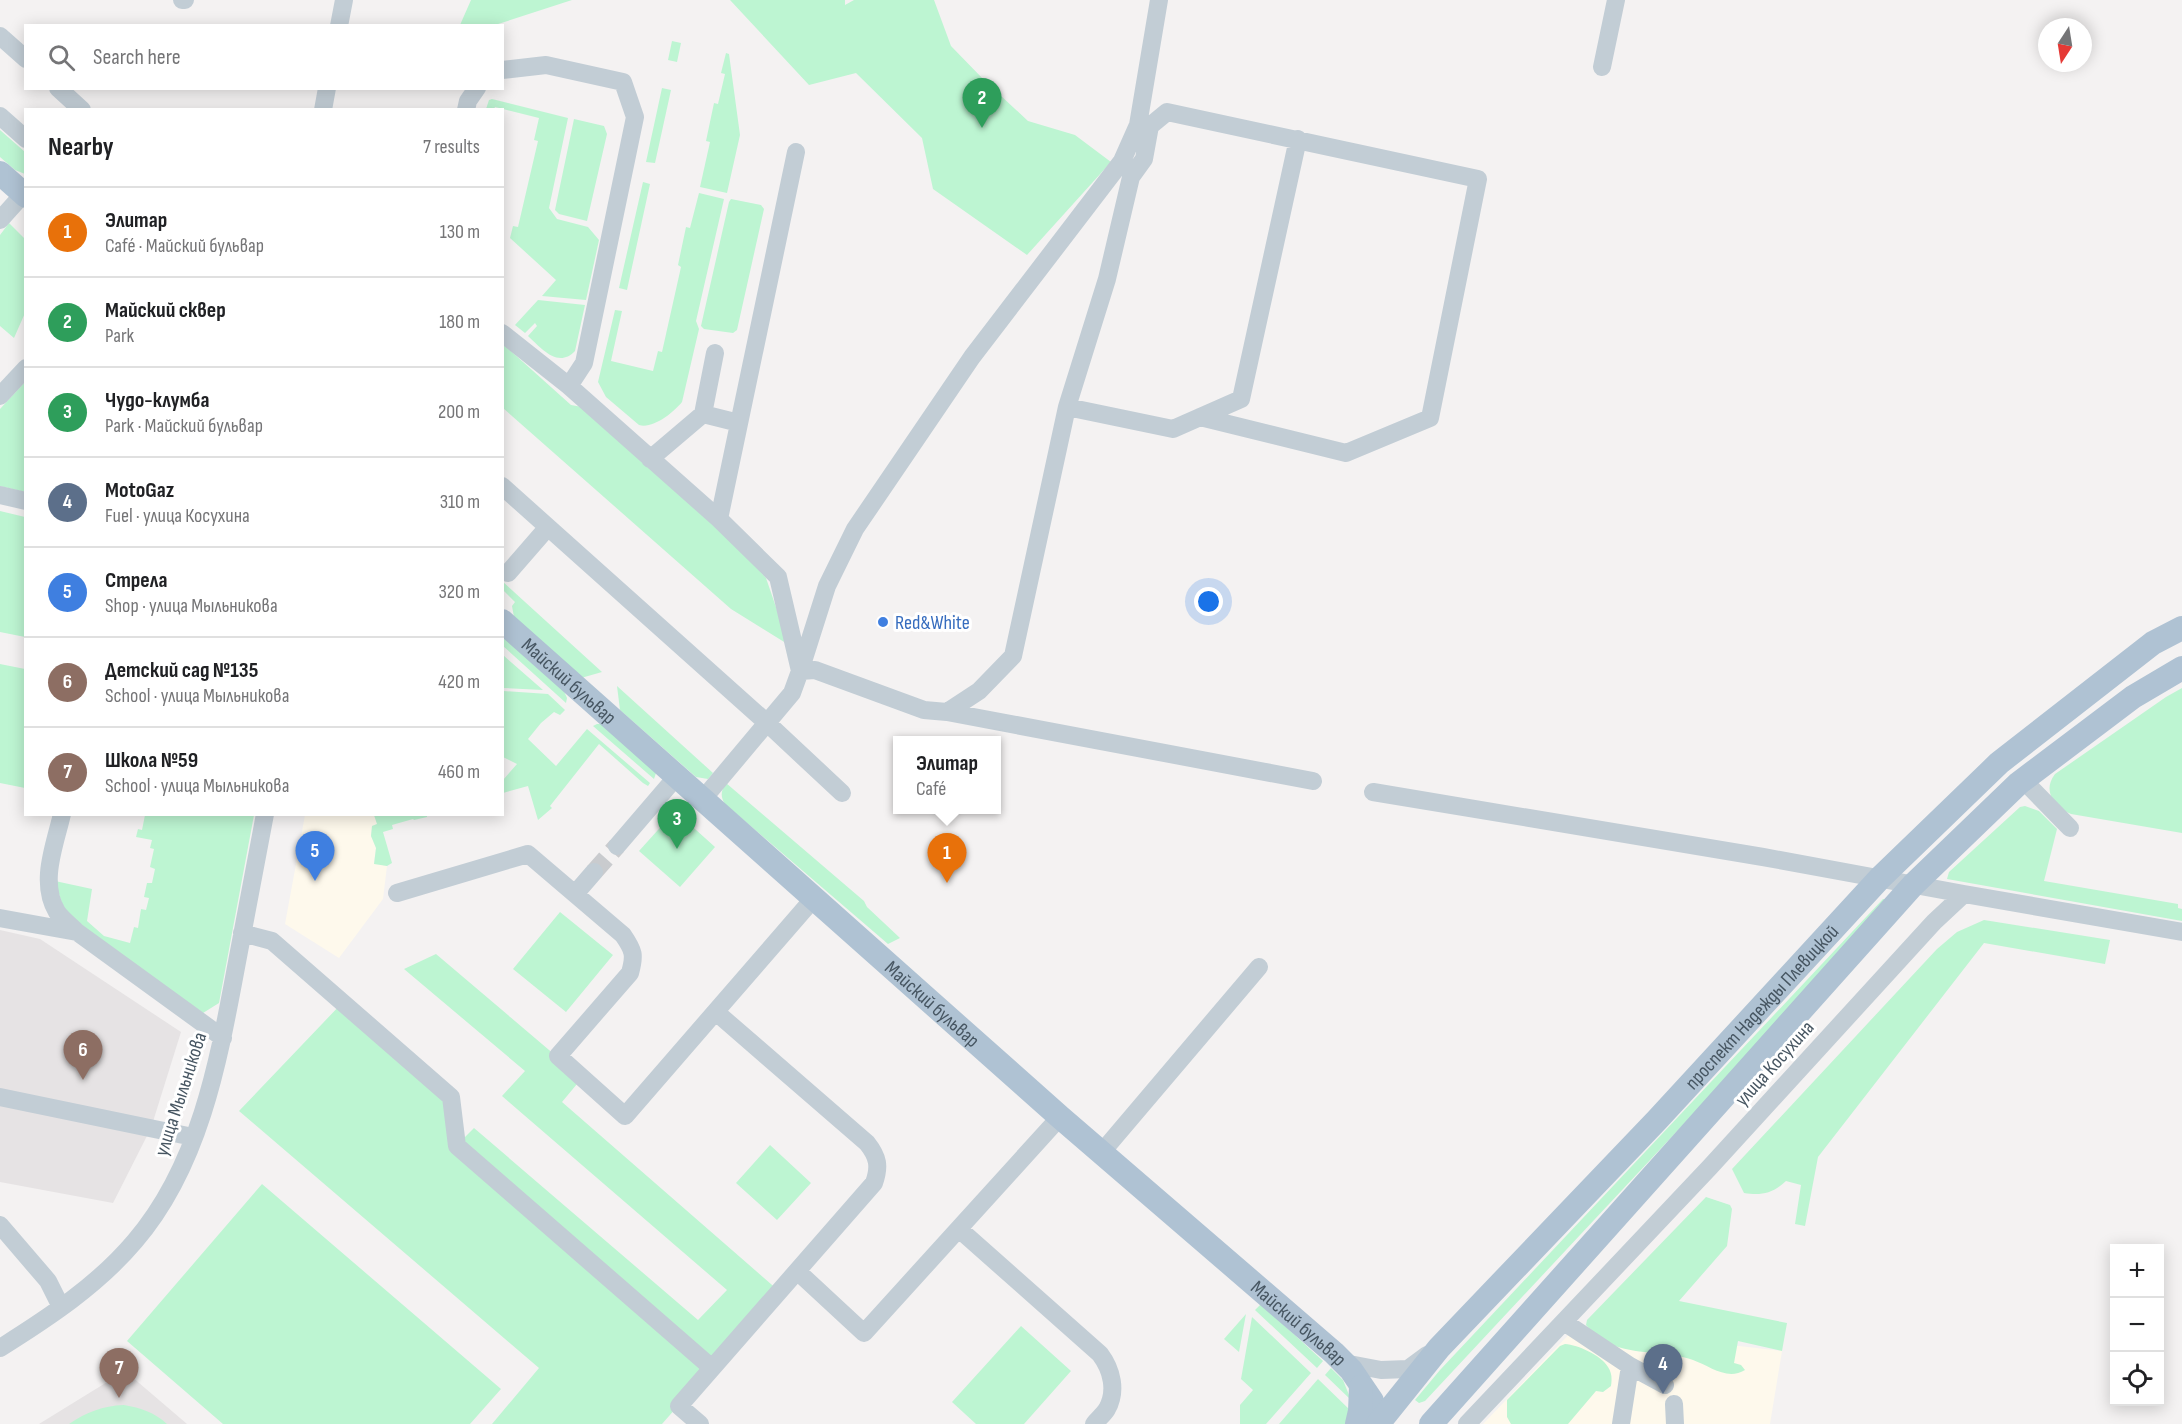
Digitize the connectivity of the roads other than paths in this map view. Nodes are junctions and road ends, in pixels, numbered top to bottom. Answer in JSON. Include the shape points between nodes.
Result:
{"nodes":[{"id":1,"x":344,"y":0,"type":"edge"},
{"id":2,"x":1159,"y":0,"type":"edge"},
{"id":3,"x":1616,"y":0,"type":"edge"},
{"id":4,"x":339,"y":24,"type":"edge"},
{"id":5,"x":0,"y":36,"type":"edge"},
{"id":6,"x":24,"y":57,"type":"edge"},
{"id":7,"x":1602,"y":67,"type":"dead end"},
{"id":8,"x":504,"y":70,"type":"edge"},
{"id":9,"x":60,"y":90,"type":"edge"},
{"id":10,"x":327,"y":90,"type":"edge"},
{"id":11,"x":476,"y":90,"type":"edge"},
{"id":12,"x":80,"y":108,"type":"edge"},
{"id":13,"x":323,"y":108,"type":"edge"},
{"id":14,"x":466,"y":108,"type":"edge"},
{"id":15,"x":0,"y":116,"type":"edge"},
{"id":16,"x":24,"y":137,"type":"edge"},
{"id":17,"x":1298,"y":139,"type":"junction"},
{"id":18,"x":796,"y":152,"type":"dead end"},
{"id":19,"x":0,"y":173,"type":"edge"},
{"id":20,"x":24,"y":192,"type":"edge"},
{"id":21,"x":24,"y":194,"type":"edge"},
{"id":22,"x":0,"y":220,"type":"edge"},
{"id":23,"x":504,"y":335,"type":"edge"},
{"id":24,"x":715,"y":353,"type":"dead end"},
{"id":25,"x":24,"y":370,"type":"edge"},
{"id":26,"x":569,"y":386,"type":"junction"},
{"id":27,"x":0,"y":396,"type":"edge"},
{"id":28,"x":1067,"y":406,"type":"junction"},
{"id":29,"x":703,"y":414,"type":"junction"},
{"id":30,"x":1200,"y":417,"type":"junction"},
{"id":31,"x":740,"y":423,"type":"junction"},
{"id":32,"x":650,"y":459,"type":"junction"},
{"id":33,"x":504,"y":488,"type":"edge"},
{"id":34,"x":0,"y":495,"type":"edge"},
{"id":35,"x":24,"y":501,"type":"edge"},
{"id":36,"x":719,"y":519,"type":"junction"},
{"id":37,"x":548,"y":527,"type":"junction"},
{"id":38,"x":508,"y":573,"type":"dead end"},
{"id":39,"x":504,"y":623,"type":"edge"},
{"id":40,"x":2182,"y":628,"type":"edge"},
{"id":41,"x":2182,"y":668,"type":"edge"},
{"id":42,"x":800,"y":671,"type":"junction"},
{"id":43,"x":947,"y":712,"type":"junction"},
{"id":44,"x":766,"y":722,"type":"junction"},
{"id":45,"x":677,"y":776,"type":"junction"},
{"id":46,"x":1313,"y":781,"type":"dead end"},
{"id":47,"x":2019,"y":783,"type":"junction"},
{"id":48,"x":1373,"y":792,"type":"dead end"},
{"id":49,"x":842,"y":793,"type":"dead end"},
{"id":50,"x":703,"y":799,"type":"junction"},
{"id":51,"x":62,"y":816,"type":"edge"},
{"id":52,"x":265,"y":816,"type":"edge"},
{"id":53,"x":2070,"y":828,"type":"dead end"},
{"id":54,"x":617,"y":846,"type":"tunnel mouth"},
{"id":55,"x":594,"y":872,"type":"tunnel mouth"},
{"id":56,"x":1880,"y":878,"type":"junction"},
{"id":57,"x":1913,"y":885,"type":"junction"},
{"id":58,"x":398,"y":893,"type":"dead end"},
{"id":59,"x":575,"y":894,"type":"junction"},
{"id":60,"x":1964,"y":894,"type":"junction"},
{"id":61,"x":814,"y":898,"type":"junction"},
{"id":62,"x":0,"y":918,"type":"edge"},
{"id":63,"x":77,"y":932,"type":"junction"},
{"id":64,"x":2182,"y":932,"type":"edge"},
{"id":65,"x":242,"y":933,"type":"junction"},
{"id":66,"x":1258,"y":967,"type":"dead end"},
{"id":67,"x":717,"y":1013,"type":"junction"},
{"id":68,"x":223,"y":1038,"type":"junction"},
{"id":69,"x":0,"y":1097,"type":"edge"},
{"id":70,"x":1060,"y":1117,"type":"junction"},
{"id":71,"x":193,"y":1137,"type":"junction"},
{"id":72,"x":1102,"y":1152,"type":"junction"},
{"id":73,"x":0,"y":1226,"type":"edge"},
{"id":74,"x":959,"y":1229,"type":"junction"},
{"id":75,"x":797,"y":1271,"type":"junction"},
{"id":76,"x":61,"y":1307,"type":"junction"},
{"id":77,"x":1564,"y":1322,"type":"junction"},
{"id":78,"x":0,"y":1348,"type":"edge"},
{"id":79,"x":1439,"y":1348,"type":"junction"},
{"id":80,"x":1344,"y":1362,"type":"junction"},
{"id":81,"x":1630,"y":1366,"type":"junction"},
{"id":82,"x":712,"y":1368,"type":"junction"},
{"id":83,"x":1361,"y":1385,"type":"junction"},
{"id":84,"x":1665,"y":1385,"type":"dead end"},
{"id":85,"x":1674,"y":1404,"type":"dead end"},
{"id":86,"x":700,"y":1424,"type":"edge"},
{"id":87,"x":1094,"y":1424,"type":"edge"},
{"id":88,"x":1357,"y":1424,"type":"edge"},
{"id":89,"x":1377,"y":1424,"type":"edge"},
{"id":90,"x":1431,"y":1424,"type":"edge"},
{"id":91,"x":1469,"y":1424,"type":"edge"},
{"id":92,"x":1621,"y":1424,"type":"edge"},
{"id":93,"x":1675,"y":1424,"type":"edge"}],
"edges":[{"from":1,"to":4,"type":"street"},
{"from":2,"to":42,"type":"street","via":[[1138,125],[1122,161],[972,357],[855,529],[827,586]]},
{"from":3,"to":7,"type":"street"},
{"from":5,"to":6,"type":"street"},
{"from":8,"to":26,"type":"street","via":[[546,65],[623,82],[635,117],[584,363]]},
{"from":9,"to":12,"type":"street"},
{"from":10,"to":13,"type":"street"},
{"from":11,"to":14,"type":"street"},
{"from":15,"to":16,"type":"street"},
{"from":17,"to":28,"type":"street","via":[[1167,112],[1150,126],[1144,159],[1131,177],[1107,279]]},
{"from":17,"to":30,"type":"street","via":[[1241,399]]},
{"from":17,"to":30,"type":"street","via":[[1478,179],[1430,418],[1346,453]]},
{"from":18,"to":31,"type":"street"},
{"from":19,"to":20,"type":"main road"},
{"from":21,"to":22,"type":"street"},
{"from":23,"to":26,"type":"street"},
{"from":24,"to":29,"type":"street"},
{"from":25,"to":27,"type":"street"},
{"from":26,"to":32,"type":"street"},
{"from":28,"to":30,"type":"street","via":[[1173,429]]},
{"from":28,"to":43,"type":"street","via":[[1013,656],[979,692]]},
{"from":29,"to":31,"type":"street"},
{"from":29,"to":32,"type":"street"},
{"from":31,"to":36,"type":"street"},
{"from":32,"to":36,"type":"street"},
{"from":33,"to":37,"type":"street"},
{"from":34,"to":35,"type":"street"},
{"from":36,"to":42,"type":"street","via":[[778,577]]},
{"from":37,"to":38,"type":"street"},
{"from":37,"to":44,"type":"street"},
{"from":39,"to":45,"type":"main road","name":"Майский бульвар"},
{"from":40,"to":56,"type":"main road","name":"проспект Надежды Плевицкой","via":[[2153,643],[1999,763]]},
{"from":41,"to":47,"type":"main road","name":"проспект Надежды Плевицкой","via":[[2133,697]]},
{"from":42,"to":43,"type":"street","via":[[815,670],[924,710]]},
{"from":42,"to":44,"type":"street","via":[[792,693]]},
{"from":43,"to":46,"type":"street"},
{"from":44,"to":49,"type":"street"},
{"from":44,"to":50,"type":"street"},
{"from":45,"to":50,"type":"main road","name":"Майский бульвар"},
{"from":45,"to":54,"type":"street"},
{"from":47,"to":53,"type":"street","via":[[2030,786]]},
{"from":47,"to":57,"type":"main road","name":"проспект Надежды Плевицкой"},
{"from":48,"to":56,"type":"street"},
{"from":50,"to":61,"type":"main road","name":"Майский бульвар"},
{"from":51,"to":63,"type":"street","via":[[48,878],[57,913]]},
{"from":52,"to":65,"type":"street","name":"улица Мыльникова"},
{"from":55,"to":59,"type":"street"},
{"from":56,"to":57,"type":"street"},
{"from":56,"to":79,"type":"main road","name":"проспект Надежды Плевицкой"},
{"from":57,"to":60,"type":"street"},
{"from":57,"to":90,"type":"main road","name":"проспект Надежды Плевицкой"},
{"from":58,"to":59,"type":"street","via":[[528,854]]},
{"from":59,"to":67,"type":"street","via":[[623,935],[632,948],[634,960],[630,973],[558,1056],[626,1116]]},
{"from":60,"to":64,"type":"street"},
{"from":60,"to":77,"type":"street","name":"улица Косухина"},
{"from":61,"to":67,"type":"street"},
{"from":61,"to":70,"type":"main road","name":"Майский бульвар"},
{"from":62,"to":63,"type":"street"},
{"from":63,"to":68,"type":"street"},
{"from":65,"to":68,"type":"street","name":"улица Мыльникова"},
{"from":65,"to":82,"type":"street","via":[[272,941],[452,1097],[457,1146]]},
{"from":66,"to":72,"type":"street"},
{"from":67,"to":75,"type":"street","via":[[876,1155],[879,1170],[874,1183]]},
{"from":68,"to":71,"type":"street","name":"улица Мыльникова"},
{"from":69,"to":71,"type":"street"},
{"from":70,"to":72,"type":"main road","name":"Майский бульвар"},
{"from":70,"to":74,"type":"street"},
{"from":71,"to":76,"type":"street","name":"улица Мыльникова","via":[[181,1168],[136,1241]]},
{"from":72,"to":80,"type":"main road","name":"Майский бульвар"},
{"from":73,"to":76,"type":"street","via":[[48,1281]]},
{"from":74,"to":75,"type":"street","via":[[864,1333]]},
{"from":74,"to":87,"type":"street","via":[[1109,1366],[1113,1388],[1107,1409]]},
{"from":75,"to":82,"type":"street"},
{"from":76,"to":78,"type":"street","name":"улица Мыльникова"},
{"from":77,"to":81,"type":"street"},
{"from":77,"to":91,"type":"street","name":"улица Косухина"},
{"from":79,"to":80,"type":"street","via":[[1408,1369],[1381,1370]]},
{"from":79,"to":89,"type":"main road","name":"проспект Надежды Плевицкой"},
{"from":80,"to":83,"type":"main road","name":"Майский бульвар"},
{"from":81,"to":84,"type":"street"},
{"from":81,"to":92,"type":"street"},
{"from":82,"to":86,"type":"street","via":[[680,1406]]},
{"from":83,"to":88,"type":"main road"},
{"from":83,"to":89,"type":"main road","name":"Майский бульвар","via":[[1372,1401]]},
{"from":85,"to":93,"type":"street"}]}
